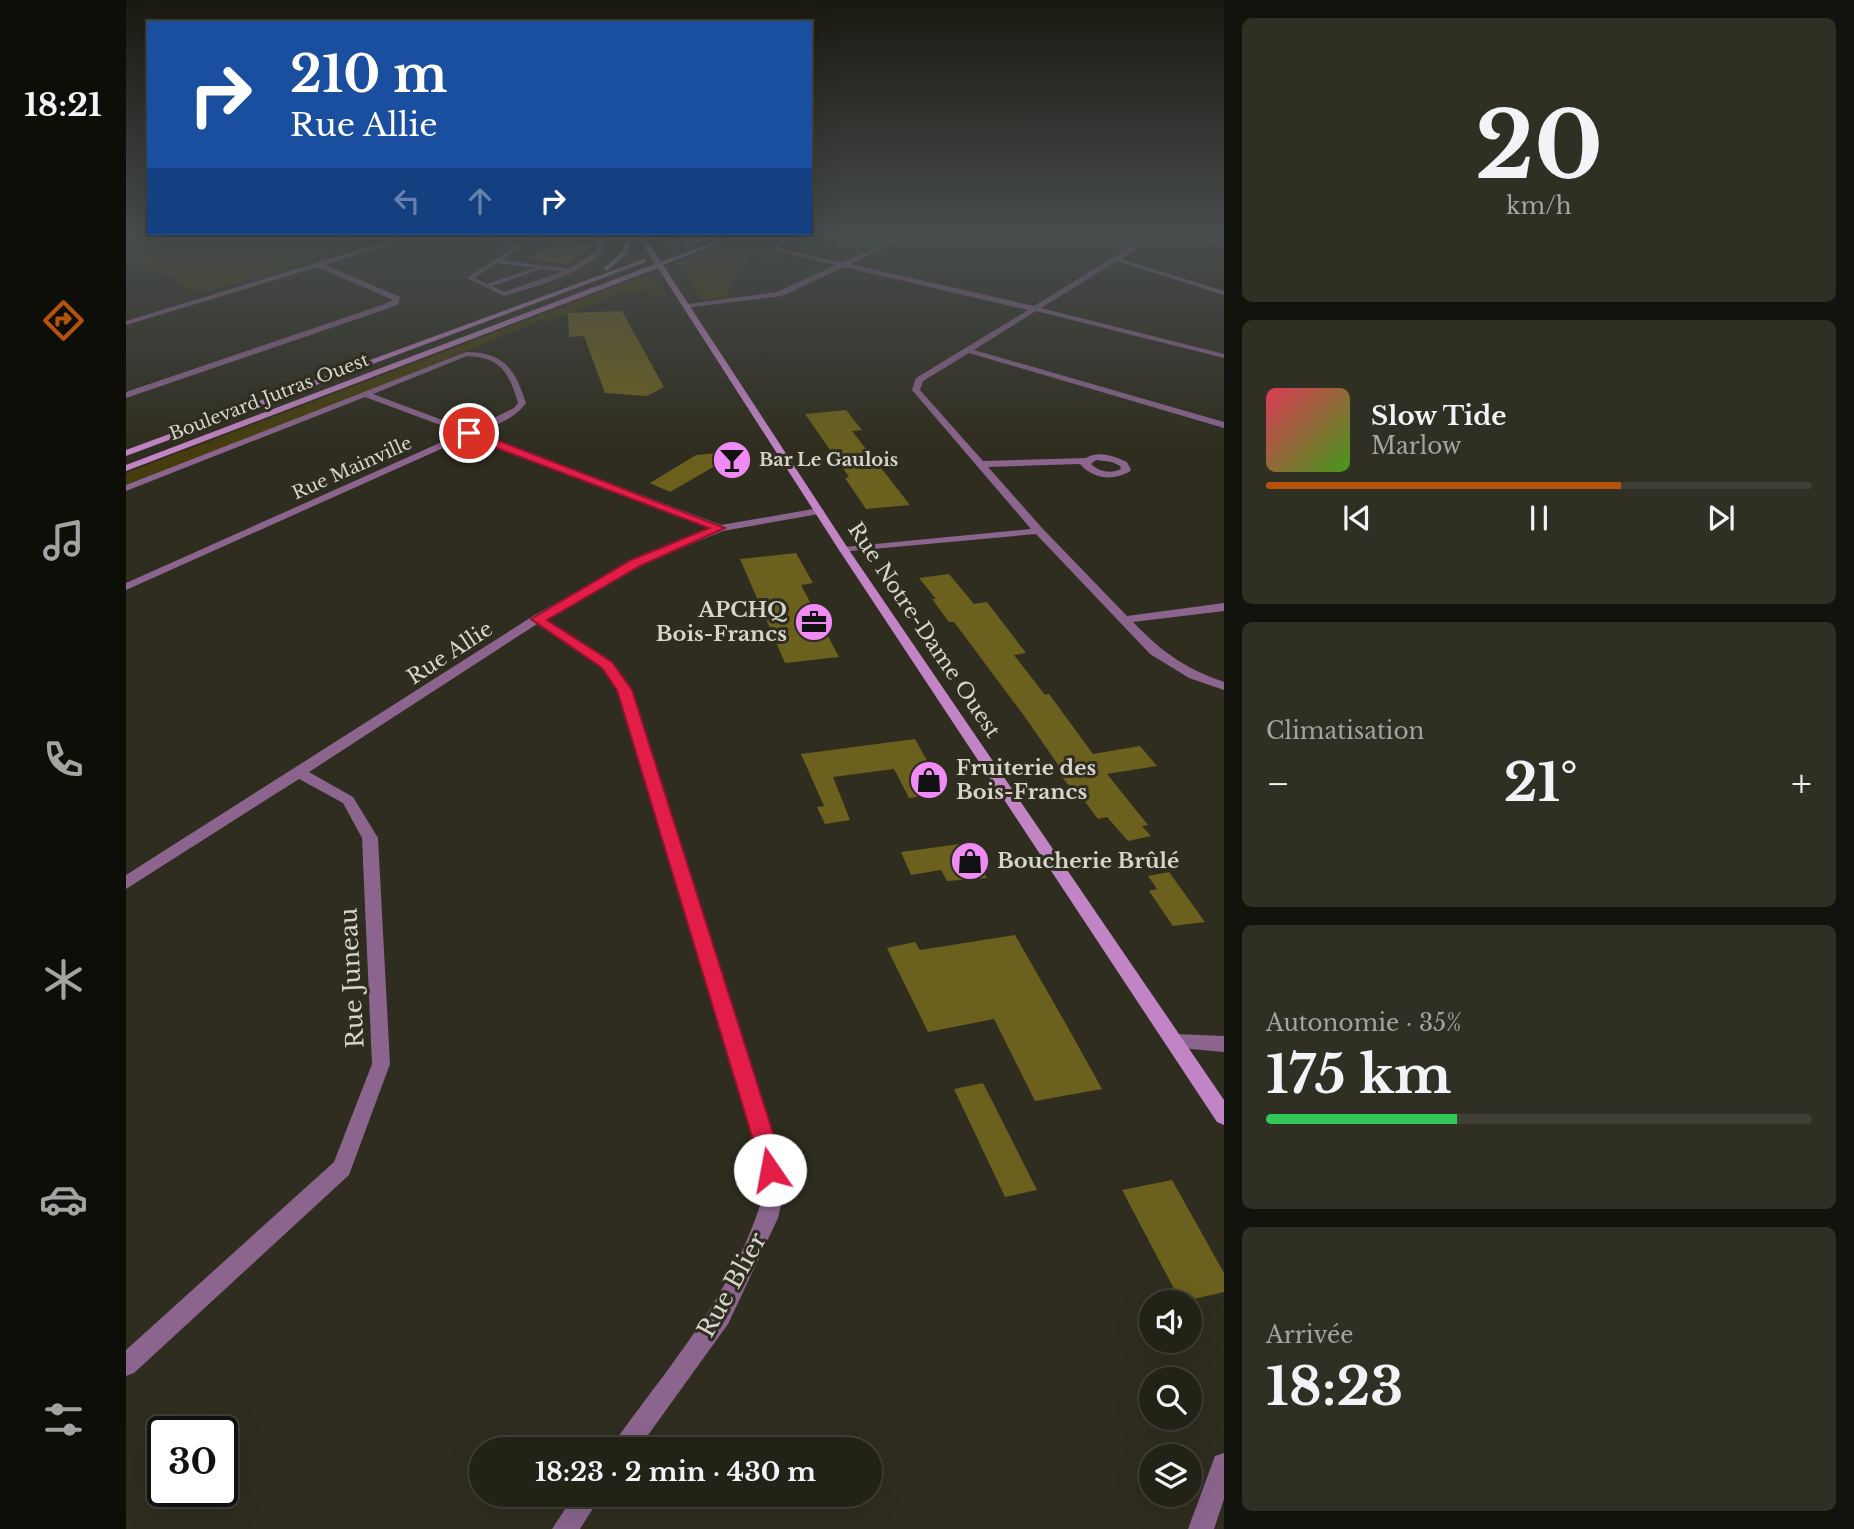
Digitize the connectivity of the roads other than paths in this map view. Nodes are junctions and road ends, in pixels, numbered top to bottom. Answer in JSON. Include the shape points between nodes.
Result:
{"nodes":[{"id":1,"x":181,"y":306,"type":"edge"},
{"id":2,"x":385,"y":306,"type":"edge"},
{"id":3,"x":520,"y":306,"type":"edge"},
{"id":4,"x":541,"y":306,"type":"edge"},
{"id":5,"x":688,"y":306,"type":"edge"},
{"id":6,"x":1023,"y":306,"type":"edge"},
{"id":7,"x":1039,"y":306,"type":"edge"},
{"id":8,"x":1035,"y":309,"type":"junction"},
{"id":9,"x":126,"y":310,"type":"edge"},
{"id":10,"x":145,"y":317,"type":"junction"},
{"id":11,"x":126,"y":323,"type":"edge"},
{"id":12,"x":967,"y":350,"type":"junction"},
{"id":13,"x":1224,"y":356,"type":"edge"},
{"id":14,"x":366,"y":394,"type":"junction"},
{"id":15,"x":126,"y":395,"type":"edge"},
{"id":16,"x":1224,"y":425,"type":"edge"},
{"id":17,"x":469,"y":433,"type":"junction"},
{"id":18,"x":126,"y":453,"type":"edge"},
{"id":19,"x":1086,"y":461,"type":"dead end"},
{"id":20,"x":983,"y":464,"type":"junction"},
{"id":21,"x":126,"y":468,"type":"edge"},
{"id":22,"x":126,"y":488,"type":"edge"},
{"id":23,"x":819,"y":511,"type":"junction"},
{"id":24,"x":719,"y":528,"type":"junction"},
{"id":25,"x":1039,"y":531,"type":"junction"},
{"id":26,"x":844,"y":550,"type":"junction"},
{"id":27,"x":126,"y":587,"type":"edge"},
{"id":28,"x":1224,"y":607,"type":"edge"},
{"id":29,"x":537,"y":619,"type":"junction"},
{"id":30,"x":1125,"y":620,"type":"junction"},
{"id":31,"x":1224,"y":686,"type":"edge"},
{"id":32,"x":300,"y":773,"type":"junction"},
{"id":33,"x":126,"y":883,"type":"edge"},
{"id":34,"x":1175,"y":1042,"type":"junction"},
{"id":35,"x":1224,"y":1044,"type":"edge"},
{"id":36,"x":1224,"y":1116,"type":"edge"},
{"id":37,"x":126,"y":1365,"type":"edge"},
{"id":38,"x":632,"y":1437,"type":"edge"},
{"id":39,"x":1224,"y":1465,"type":"edge"},
{"id":40,"x":581,"y":1507,"type":"edge"},
{"id":41,"x":565,"y":1529,"type":"edge"},
{"id":42,"x":1200,"y":1529,"type":"edge"}],
"edges":[{"from":1,"to":10,"type":"street"},
{"from":2,"to":15,"type":"street"},
{"from":3,"to":18,"type":"main road","name":"Boulevard Jutras Ouest"},
{"from":4,"to":21,"type":"main road","name":"Boulevard Jutras Ouest"},
{"from":5,"to":23,"type":"main road","name":"Rue Notre-Dame Ouest"},
{"from":6,"to":8,"type":"street"},
{"from":7,"to":8,"type":"street"},
{"from":8,"to":12,"type":"street"},
{"from":8,"to":13,"type":"street"},
{"from":9,"to":10,"type":"street"},
{"from":10,"to":11,"type":"street"},
{"from":12,"to":16,"type":"street"},
{"from":12,"to":20,"type":"street","via":[[919,380],[916,390]]},
{"from":14,"to":17,"type":"street"},
{"from":14,"to":17,"type":"street","name":"Rue Mainville","via":[[466,354],[490,357],[509,368],[522,402],[517,410]]},
{"from":14,"to":22,"type":"street"},
{"from":17,"to":24,"type":"street"},
{"from":17,"to":27,"type":"street","name":"Rue Mainville"},
{"from":19,"to":20,"type":"street"},
{"from":20,"to":25,"type":"street"},
{"from":23,"to":24,"type":"street","name":"Rue Allie"},
{"from":23,"to":26,"type":"main road","name":"Rue Notre-Dame Ouest"},
{"from":24,"to":29,"type":"street","name":"Rue Allie","via":[[636,563]]},
{"from":25,"to":26,"type":"street"},
{"from":25,"to":30,"type":"street"},
{"from":26,"to":34,"type":"main road","name":"Rue Notre-Dame Ouest"},
{"from":28,"to":30,"type":"street"},
{"from":29,"to":32,"type":"street","name":"Rue Allie"},
{"from":29,"to":38,"type":"street","name":"Rue Blier","via":[[607,665],[624,690],[776,1184],[768,1218],[720,1316]]},
{"from":30,"to":31,"type":"street","via":[[1168,662]]},
{"from":32,"to":33,"type":"street","name":"Rue Allie"},
{"from":32,"to":37,"type":"street","name":"Rue Juneau","via":[[348,800],[370,838],[381,1064],[342,1168]]},
{"from":34,"to":35,"type":"street"},
{"from":34,"to":36,"type":"main road","name":"Rue Notre-Dame Ouest"},
{"from":39,"to":42,"type":"street"},
{"from":40,"to":41,"type":"street"}]}
